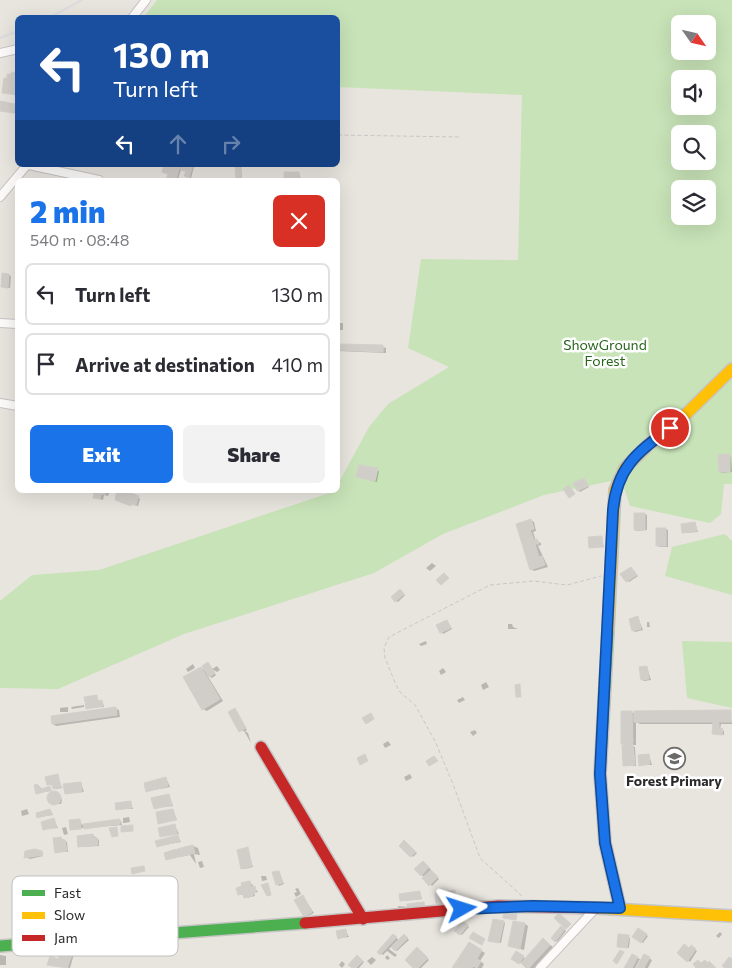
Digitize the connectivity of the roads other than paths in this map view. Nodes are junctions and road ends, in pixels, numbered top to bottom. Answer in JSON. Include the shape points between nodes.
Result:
{"nodes":[{"id":1,"x":146,"y":0,"type":"edge"},
{"id":2,"x":134,"y":15,"type":"edge"},
{"id":3,"x":15,"y":50,"type":"edge"},
{"id":4,"x":0,"y":53,"type":"edge"},
{"id":5,"x":26,"y":167,"type":"edge"},
{"id":6,"x":37,"y":167,"type":"edge"},
{"id":7,"x":16,"y":178,"type":"edge"},
{"id":8,"x":90,"y":178,"type":"edge"},
{"id":9,"x":15,"y":179,"type":"edge"},
{"id":10,"x":0,"y":196,"type":"edge"},
{"id":11,"x":0,"y":324,"type":"edge"},
{"id":12,"x":15,"y":324,"type":"edge"},
{"id":13,"x":732,"y":369,"type":"edge"},
{"id":14,"x":0,"y":403,"type":"edge"},
{"id":15,"x":15,"y":406,"type":"edge"},
{"id":16,"x":261,"y":747,"type":"dead end"},
{"id":17,"x":620,"y":908,"type":"junction"},
{"id":18,"x":595,"y":909,"type":"junction"},
{"id":19,"x":732,"y":916,"type":"edge"},
{"id":20,"x":364,"y":919,"type":"junction"},
{"id":21,"x":178,"y":933,"type":"edge"},
{"id":22,"x":540,"y":968,"type":"edge"}],
"edges":[{"from":1,"to":2,"type":"street"},
{"from":3,"to":4,"type":"street"},
{"from":5,"to":7,"type":"street"},
{"from":6,"to":8,"type":"street"},
{"from":9,"to":10,"type":"street"},
{"from":11,"to":12,"type":"street"},
{"from":13,"to":17,"type":"street","via":[[625,468],[615,490],[600,774],[605,843]]},
{"from":14,"to":15,"type":"street"},
{"from":16,"to":20,"type":"street"},
{"from":17,"to":18,"type":"street"},
{"from":17,"to":19,"type":"street"},
{"from":18,"to":20,"type":"street","via":[[498,906]]},
{"from":18,"to":22,"type":"street"},
{"from":20,"to":21,"type":"street"}]}
